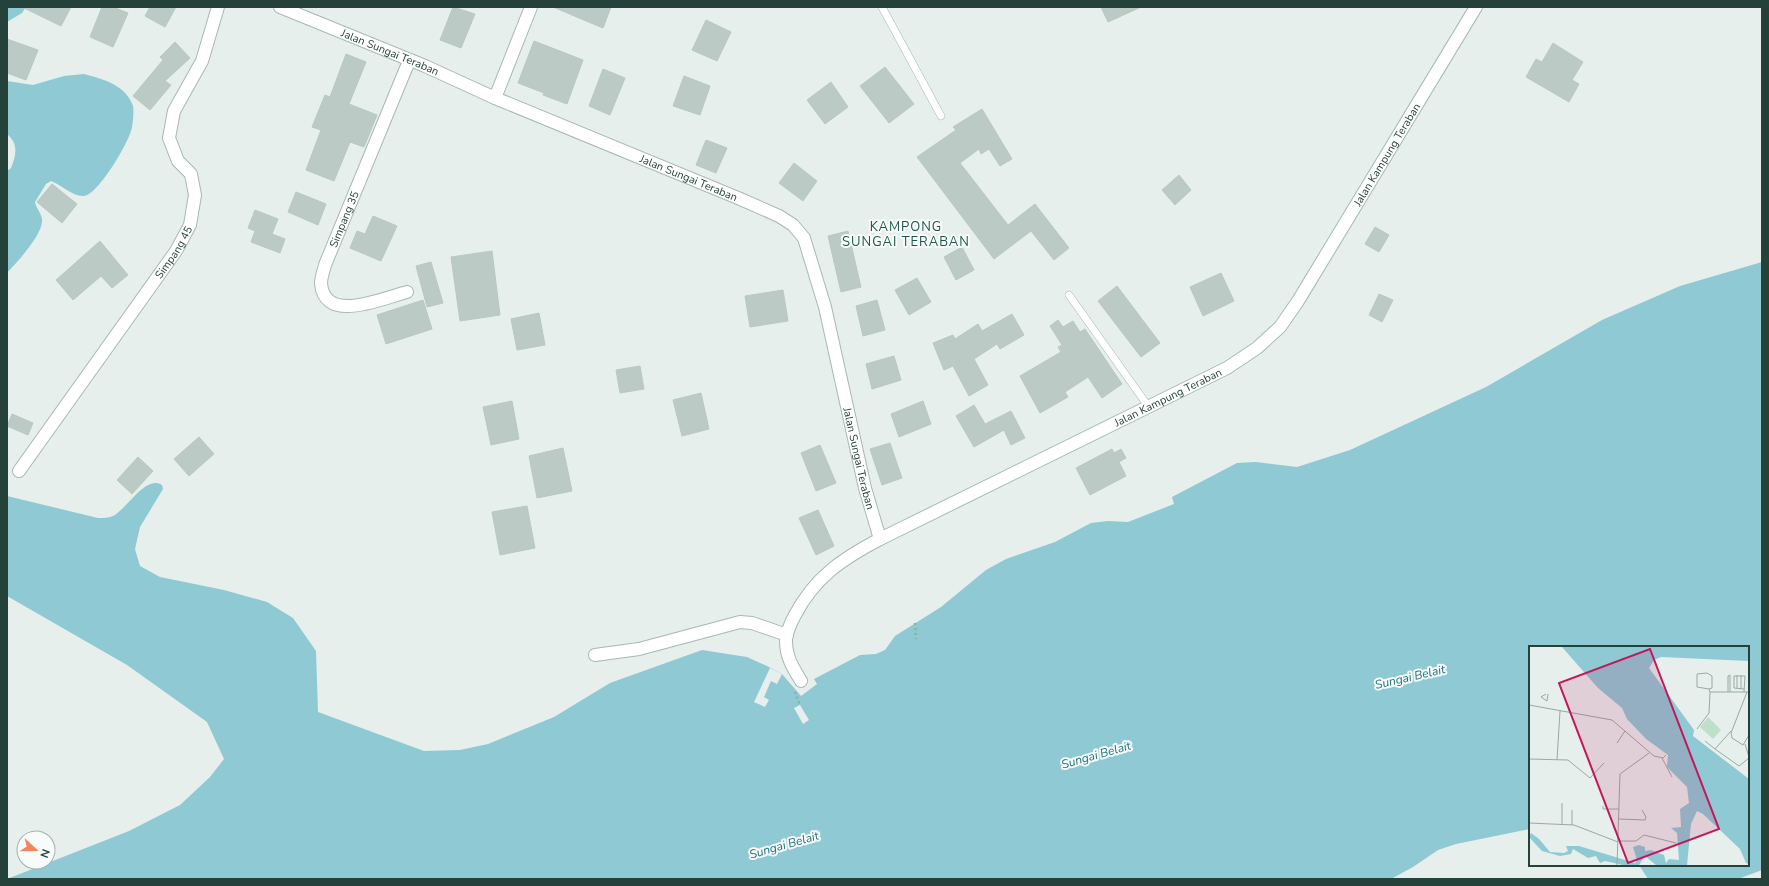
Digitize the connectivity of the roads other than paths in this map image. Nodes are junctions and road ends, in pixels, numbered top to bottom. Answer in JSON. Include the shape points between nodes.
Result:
{"nodes":[{"id":1,"x":218,"y":7,"type":"edge"},
{"id":2,"x":280,"y":7,"type":"edge"},
{"id":3,"x":532,"y":7,"type":"edge"},
{"id":4,"x":882,"y":7,"type":"edge"},
{"id":5,"x":1476,"y":7,"type":"edge"},
{"id":6,"x":409,"y":61,"type":"junction"},
{"id":7,"x":495,"y":98,"type":"junction"},
{"id":8,"x":941,"y":116,"type":"dead end"},
{"id":9,"x":407,"y":292,"type":"dead end"},
{"id":10,"x":1069,"y":295,"type":"dead end"},
{"id":11,"x":1148,"y":406,"type":"junction"},
{"id":12,"x":19,"y":471,"type":"dead end"},
{"id":13,"x":880,"y":539,"type":"junction"},
{"id":14,"x":787,"y":635,"type":"junction"},
{"id":15,"x":595,"y":655,"type":"dead end"},
{"id":16,"x":797,"y":684,"type":"road end"}],
"edges":[{"from":1,"to":12,"type":"street","name":"Simpang 45","via":[[202,61],[174,111],[169,138],[178,161],[190,174],[195,195],[190,225],[176,251]]},
{"from":2,"to":6,"type":"street","name":"Jalan Sungai Teraban"},
{"from":3,"to":7,"type":"street"},
{"from":4,"to":8,"type":"lane"},
{"from":5,"to":11,"type":"street","name":"Jalan Kampung Teraban","via":[[1280,327],[1257,348],[1227,368]]},
{"from":6,"to":7,"type":"street","name":"Jalan Sungai Teraban"},
{"from":6,"to":9,"type":"street","name":"Simpang 35","via":[[325,265],[321,282],[324,295],[338,306],[357,305]]},
{"from":7,"to":13,"type":"street","name":"Jalan Sungai Teraban","via":[[730,195],[779,216],[793,225],[804,238],[825,307],[865,488]]},
{"from":10,"to":11,"type":"lane"},
{"from":11,"to":13,"type":"street","name":"Jalan Kampung Teraban"},
{"from":13,"to":14,"type":"street","name":"Jalan Kampung Teraban","via":[[851,554],[819,579],[804,599]]},
{"from":14,"to":15,"type":"street","via":[[752,623],[740,622],[639,649]]},
{"from":14,"to":16,"type":"street","name":"Jalan Kampung Teraban","via":[[788,656]]}]}
